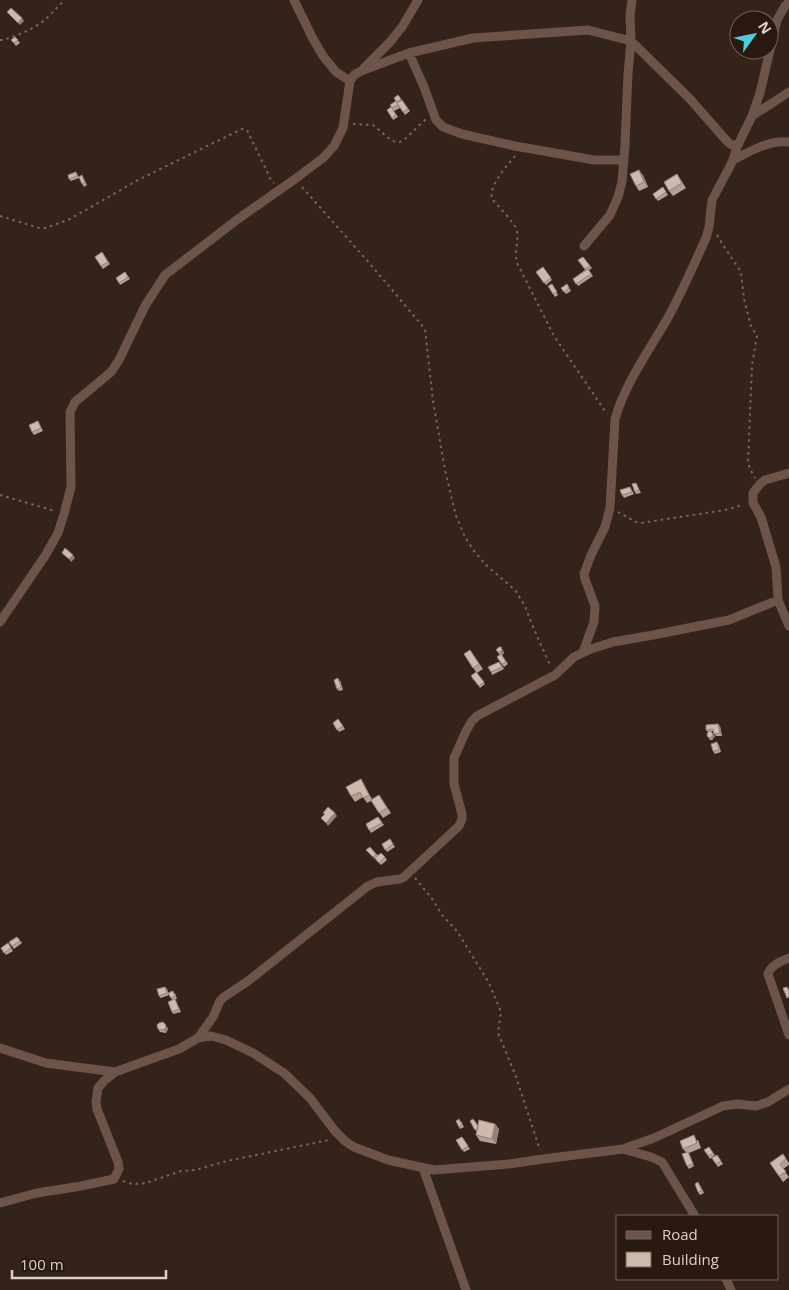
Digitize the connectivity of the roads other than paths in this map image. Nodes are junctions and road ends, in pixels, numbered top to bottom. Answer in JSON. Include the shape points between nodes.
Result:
{"nodes":[{"id":1,"x":294,"y":0,"type":"edge"},
{"id":2,"x":418,"y":0,"type":"edge"},
{"id":3,"x":632,"y":0,"type":"edge"},
{"id":4,"x":789,"y":2,"type":"edge"},
{"id":5,"x":631,"y":41,"type":"junction"},
{"id":6,"x":409,"y":53,"type":"junction"},
{"id":7,"x":361,"y":71,"type":"junction"},
{"id":8,"x":350,"y":81,"type":"junction"},
{"id":9,"x":789,"y":92,"type":"edge"},
{"id":10,"x":752,"y":116,"type":"junction"},
{"id":11,"x":789,"y":142,"type":"edge"},
{"id":12,"x":736,"y":147,"type":"junction"},
{"id":13,"x":624,"y":160,"type":"junction"},
{"id":14,"x":733,"y":160,"type":"junction"},
{"id":15,"x":584,"y":246,"type":"dead end"},
{"id":16,"x":789,"y":473,"type":"edge"},
{"id":17,"x":778,"y":600,"type":"junction"},
{"id":18,"x":0,"y":622,"type":"edge"},
{"id":19,"x":789,"y":626,"type":"edge"},
{"id":20,"x":583,"y":652,"type":"junction"},
{"id":21,"x":789,"y":958,"type":"edge"},
{"id":22,"x":789,"y":1035,"type":"edge"},
{"id":23,"x":198,"y":1038,"type":"junction"},
{"id":24,"x":0,"y":1048,"type":"edge"},
{"id":25,"x":115,"y":1072,"type":"junction"},
{"id":26,"x":789,"y":1089,"type":"edge"},
{"id":27,"x":623,"y":1149,"type":"junction"},
{"id":28,"x":423,"y":1168,"type":"junction"},
{"id":29,"x":0,"y":1203,"type":"edge"},
{"id":30,"x":693,"y":1215,"type":"edge"},
{"id":31,"x":466,"y":1290,"type":"edge"}],
"edges":[{"from":1,"to":8,"type":"street","via":[[323,56],[336,72]]},
{"from":2,"to":7,"type":"street","via":[[390,42]]},
{"from":3,"to":5,"type":"street"},
{"from":4,"to":10,"type":"street","via":[[777,20]]},
{"from":5,"to":6,"type":"street","via":[[588,30],[473,38]]},
{"from":5,"to":12,"type":"street"},
{"from":5,"to":13,"type":"street"},
{"from":6,"to":7,"type":"street"},
{"from":6,"to":13,"type":"street","via":[[436,120],[444,126],[462,134],[524,147],[594,160]]},
{"from":7,"to":8,"type":"street"},
{"from":8,"to":18,"type":"street","via":[[343,128],[334,146],[295,179],[165,275],[111,372],[75,402],[70,412],[70,487],[58,533]]},
{"from":9,"to":10,"type":"street"},
{"from":10,"to":12,"type":"street"},
{"from":11,"to":14,"type":"street","via":[[763,145]]},
{"from":12,"to":14,"type":"street"},
{"from":13,"to":15,"type":"street","via":[[615,205]]},
{"from":14,"to":20,"type":"street","via":[[712,200],[706,238],[690,273],[619,406],[610,508],[584,574],[595,606],[594,622]]},
{"from":16,"to":17,"type":"street","via":[[760,484],[753,493],[753,502],[761,517],[776,567]]},
{"from":17,"to":19,"type":"street"},
{"from":17,"to":20,"type":"street","via":[[729,620],[613,642]]},
{"from":20,"to":23,"type":"street","via":[[555,675],[472,721],[454,758],[454,784],[462,814],[459,826],[410,872],[400,878],[368,886],[224,997]]},
{"from":21,"to":22,"type":"street","via":[[773,966],[768,974]]},
{"from":23,"to":25,"type":"street","via":[[179,1049]]},
{"from":23,"to":28,"type":"street","via":[[211,1036],[226,1040],[284,1073],[310,1098],[335,1131],[354,1147],[388,1160]]},
{"from":24,"to":25,"type":"street","via":[[46,1063]]},
{"from":25,"to":29,"type":"street","via":[[98,1088],[96,1101],[118,1162],[115,1178]]},
{"from":26,"to":27,"type":"street","via":[[756,1106],[724,1106]]},
{"from":27,"to":28,"type":"street","via":[[509,1164],[434,1170]]},
{"from":27,"to":30,"type":"street","via":[[662,1162]]},
{"from":28,"to":31,"type":"street"}]}
